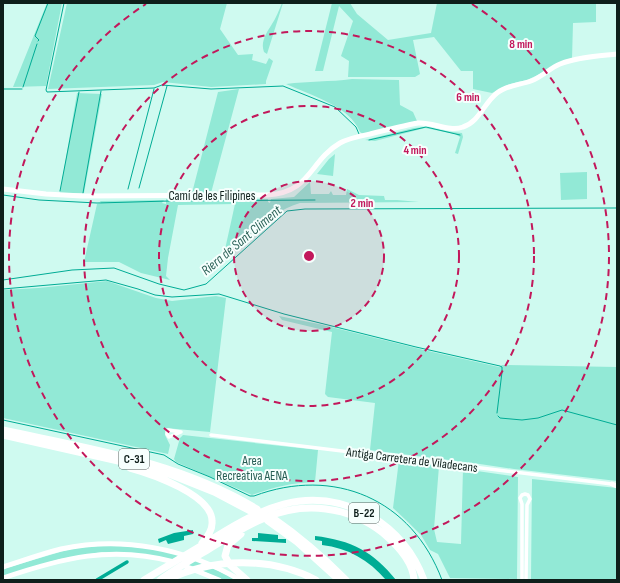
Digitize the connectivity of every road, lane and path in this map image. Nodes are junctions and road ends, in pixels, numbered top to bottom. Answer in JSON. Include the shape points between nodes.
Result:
{"nodes":[{"id":1,"x":617,"y":54,"type":"edge"},
{"id":2,"x":3,"y":189,"type":"edge"},
{"id":3,"x":3,"y":430,"type":"edge"},
{"id":4,"x":3,"y":435,"type":"edge"},
{"id":5,"x":211,"y":435,"type":"dead end"},
{"id":6,"x":95,"y":456,"type":"junction"},
{"id":7,"x":615,"y":484,"type":"edge"},
{"id":8,"x":271,"y":518,"type":"junction"},
{"id":9,"x":251,"y":526,"type":"junction"},
{"id":10,"x":198,"y":550,"type":"junction"},
{"id":11,"x":3,"y":567,"type":"edge"},
{"id":12,"x":170,"y":577,"type":"edge"},
{"id":13,"x":3,"y":578,"type":"edge"},
{"id":14,"x":144,"y":580,"type":"edge"},
{"id":15,"x":160,"y":580,"type":"edge"},
{"id":16,"x":219,"y":580,"type":"edge"},
{"id":17,"x":240,"y":580,"type":"edge"},
{"id":18,"x":247,"y":580,"type":"edge"},
{"id":19,"x":316,"y":580,"type":"edge"},
{"id":20,"x":339,"y":580,"type":"edge"},
{"id":21,"x":346,"y":580,"type":"edge"},
{"id":22,"x":414,"y":580,"type":"edge"},
{"id":23,"x":424,"y":580,"type":"edge"},
{"id":24,"x":522,"y":580,"type":"edge"},
{"id":25,"x":526,"y":580,"type":"edge"}],
"edges":[{"from":1,"to":2,"type":"main road","name":"Camí de les Filipines","via":[[562,63],[537,78],[503,89],[490,99],[474,121],[464,127],[452,128],[424,123],[401,126],[342,143],[329,152],[303,182],[288,191],[276,194],[82,196]]},
{"from":3,"to":6,"type":"highway","number":"C-31","via":[[171,469],[217,487],[254,510],[186,480]]},
{"from":4,"to":6,"type":"highway","number":"C-31"},
{"from":5,"to":7,"type":"street","name":"Antiga Carretera de Viladecans"},
{"from":6,"to":10,"type":"highway","via":[[160,479],[203,502],[210,512],[212,523]]},
{"from":8,"to":9,"type":"highway"},
{"from":8,"to":20,"type":"highway"},
{"from":8,"to":21,"type":"highway","via":[[306,543]]},
{"from":8,"to":22,"type":"highway","via":[[282,511],[308,508],[348,514],[368,523],[388,537],[402,552],[411,567]]},
{"from":9,"to":10,"type":"highway"},
{"from":9,"to":18,"type":"highway","via":[[230,543],[225,553],[228,563]]},
{"from":10,"to":12,"type":"highway"},
{"from":10,"to":14,"type":"highway","number":"B-22"},
{"from":10,"to":23,"type":"highway","number":"B-22","via":[[242,521],[275,506],[292,502],[318,501],[340,504],[380,522],[413,556]]},
{"from":11,"to":17,"type":"main road","via":[[61,549],[94,544],[124,544],[160,548],[191,557]]},
{"from":12,"to":15,"type":"highway"},
{"from":12,"to":19,"type":"highway","via":[[203,567],[236,563],[275,566]]},
{"from":13,"to":16,"type":"main road","via":[[79,556],[133,554],[179,564]]},
{"from":24,"to":25,"type":"street","via":[[520,498],[526,494],[530,499],[527,505]]}]}
